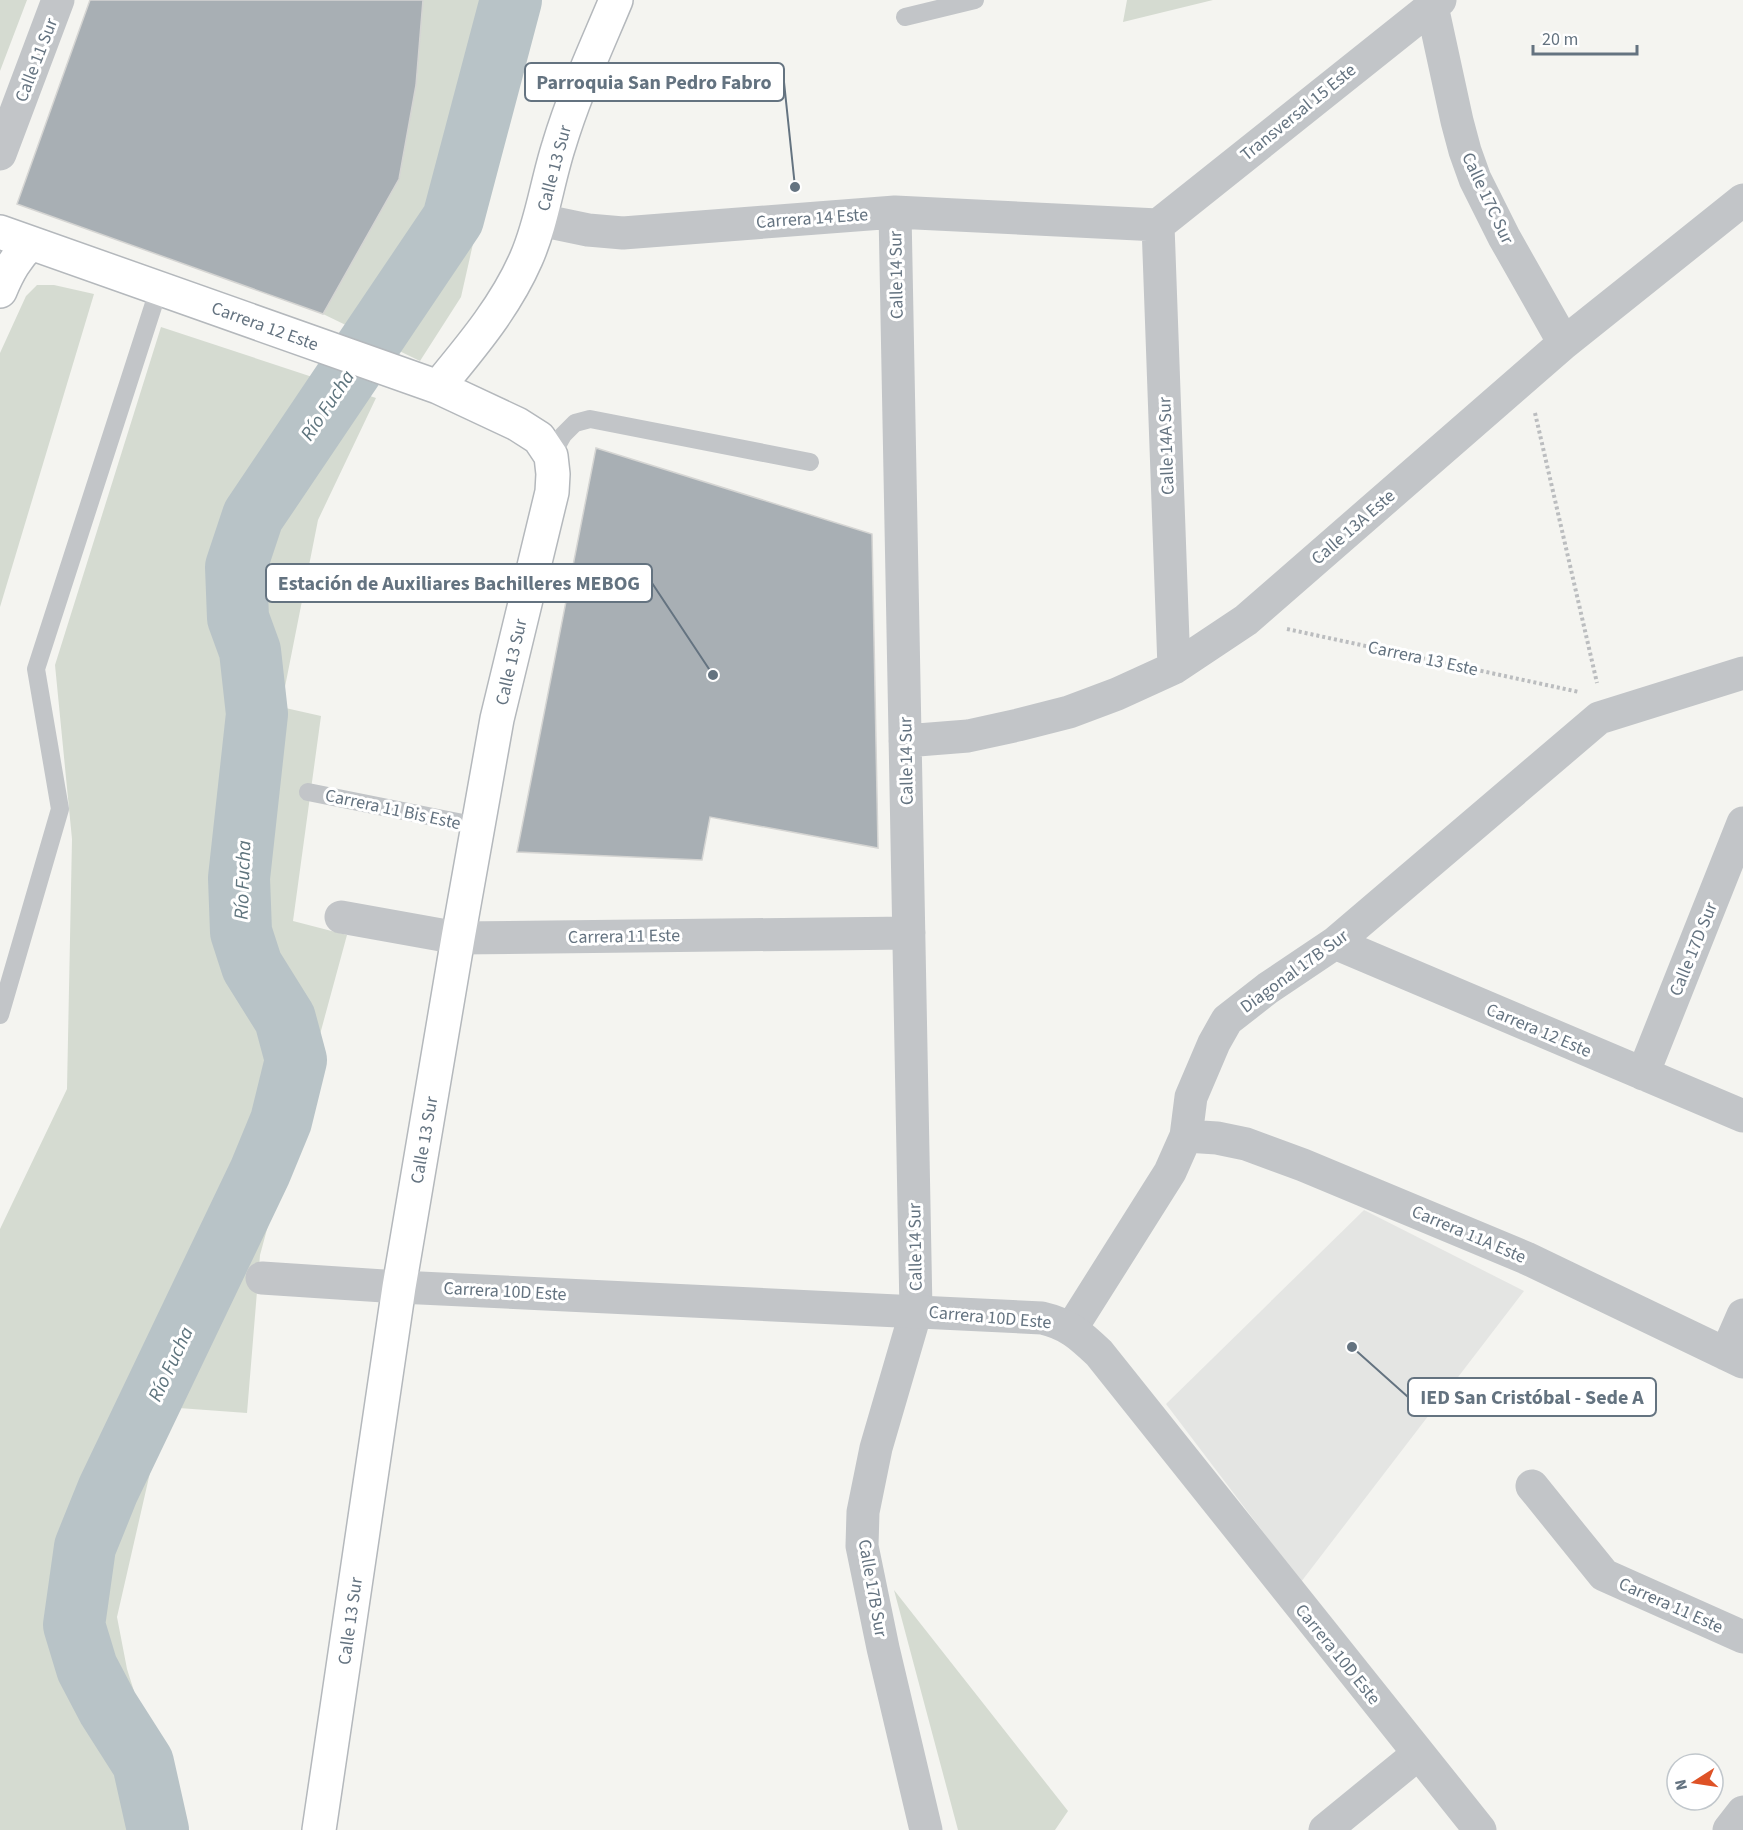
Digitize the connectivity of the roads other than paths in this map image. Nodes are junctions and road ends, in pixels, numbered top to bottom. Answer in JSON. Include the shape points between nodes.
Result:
{"nodes":[{"id":1,"x":58,"y":0,"type":"edge"},
{"id":2,"x":616,"y":0,"type":"edge"},
{"id":3,"x":975,"y":0,"type":"edge"},
{"id":4,"x":1436,"y":3,"type":"edge"},
{"id":5,"x":905,"y":17,"type":"dead end"},
{"id":6,"x":0,"y":154,"type":"edge"},
{"id":7,"x":1743,"y":200,"type":"edge"},
{"id":8,"x":895,"y":212,"type":"junction"},
{"id":9,"x":540,"y":220,"type":"junction"},
{"id":10,"x":1158,"y":225,"type":"junction"},
{"id":11,"x":0,"y":232,"type":"edge"},
{"id":12,"x":31,"y":243,"type":"junction"},
{"id":13,"x":159,"y":288,"type":"junction"},
{"id":14,"x":0,"y":291,"type":"edge"},
{"id":15,"x":1564,"y":343,"type":"junction"},
{"id":16,"x":438,"y":387,"type":"junction"},
{"id":17,"x":551,"y":456,"type":"junction"},
{"id":18,"x":810,"y":462,"type":"dead end"},
{"id":19,"x":1174,"y":668,"type":"junction"},
{"id":20,"x":1743,"y":673,"type":"edge"},
{"id":21,"x":905,"y":741,"type":"junction"},
{"id":22,"x":308,"y":792,"type":"dead end"},
{"id":23,"x":1743,"y":823,"type":"edge"},
{"id":24,"x":478,"y":826,"type":"junction"},
{"id":25,"x":341,"y":917,"type":"dead end"},
{"id":26,"x":909,"y":933,"type":"junction"},
{"id":27,"x":458,"y":938,"type":"junction"},
{"id":28,"x":1335,"y":943,"type":"junction"},
{"id":29,"x":0,"y":1015,"type":"edge"},
{"id":30,"x":1643,"y":1074,"type":"junction"},
{"id":31,"x":1743,"y":1116,"type":"edge"},
{"id":32,"x":1186,"y":1136,"type":"junction"},
{"id":33,"x":262,"y":1278,"type":"dead end"},
{"id":34,"x":399,"y":1287,"type":"junction"},
{"id":35,"x":916,"y":1311,"type":"junction"},
{"id":36,"x":1743,"y":1315,"type":"edge"},
{"id":37,"x":1071,"y":1329,"type":"junction"},
{"id":38,"x":1735,"y":1358,"type":"edge"},
{"id":39,"x":1532,"y":1486,"type":"dead end"},
{"id":40,"x":1743,"y":1637,"type":"edge"},
{"id":41,"x":1418,"y":1754,"type":"junction"},
{"id":42,"x":1743,"y":1812,"type":"edge"},
{"id":43,"x":319,"y":1830,"type":"edge"},
{"id":44,"x":926,"y":1830,"type":"edge"},
{"id":45,"x":1325,"y":1830,"type":"edge"},
{"id":46,"x":1480,"y":1830,"type":"edge"},
{"id":47,"x":1730,"y":1830,"type":"edge"}],
"edges":[{"from":1,"to":6,"type":"street","name":"Calle 11 Sur"},
{"from":2,"to":9,"type":"main road","name":"Calle 13 Sur","via":[[570,109]]},
{"from":3,"to":5,"type":"lane"},
{"from":4,"to":10,"type":"street","name":"Transversal 15 Este"},
{"from":4,"to":15,"type":"street","name":"Calle 17C Sur","via":[[1462,141],[1475,179]]},
{"from":7,"to":15,"type":"street","name":"Calle 13A Este"},
{"from":8,"to":9,"type":"street","name":"Carrera 14 Este","via":[[623,233]]},
{"from":8,"to":10,"type":"street","name":"Carrera 14 Este"},
{"from":8,"to":21,"type":"street","name":"Calle 14 Sur"},
{"from":9,"to":16,"type":"main road","name":"Calle 13 Sur","via":[[527,258],[507,296]]},
{"from":10,"to":19,"type":"street","name":"Calle 14A Sur"},
{"from":11,"to":12,"type":"main road","name":"Carrera 12 Este"},
{"from":12,"to":13,"type":"main road","name":"Carrera 12 Este"},
{"from":12,"to":14,"type":"main road","via":[[20,252]]},
{"from":13,"to":16,"type":"main road","name":"Carrera 12 Este"},
{"from":13,"to":29,"type":"lane","via":[[36,669],[60,809]]},
{"from":15,"to":19,"type":"street","name":"Calle 13A Este","via":[[1246,620]]},
{"from":16,"to":17,"type":"main road","name":"Carrera 12 Este","via":[[530,431]]},
{"from":17,"to":18,"type":"lane","via":[[575,423],[590,419]]},
{"from":17,"to":24,"type":"main road","name":"Calle 13 Sur","via":[[552,492],[511,657]]},
{"from":19,"to":21,"type":"street","name":"Calle 13A Este","via":[[1069,712],[968,736]]},
{"from":20,"to":28,"type":"street","name":"Diagonal 17B Sur","via":[[1600,707]]},
{"from":21,"to":26,"type":"street","name":"Calle 14 Sur"},
{"from":22,"to":24,"type":"lane","name":"Carrera 11 Bis Este"},
{"from":23,"to":30,"type":"street","name":"Calle 17D Sur"},
{"from":24,"to":27,"type":"main road","name":"Calle 13 Sur"},
{"from":25,"to":27,"type":"street","name":"Carrera 11 Este"},
{"from":26,"to":27,"type":"street","name":"Carrera 11 Este"},
{"from":26,"to":35,"type":"street","name":"Calle 14 Sur"},
{"from":27,"to":34,"type":"main road","name":"Calle 13 Sur"},
{"from":28,"to":30,"type":"street","name":"Carrera 12 Este"},
{"from":28,"to":32,"type":"street","name":"Diagonal 17B Sur","via":[[1227,1020],[1191,1096]]},
{"from":30,"to":31,"type":"street","name":"Carrera 12 Este"},
{"from":32,"to":37,"type":"street","name":"Diagonal 17B Sur","via":[[1170,1172]]},
{"from":32,"to":38,"type":"street","name":"Carrera 11A Este","via":[[1246,1144],[1303,1165],[1526,1258]]},
{"from":33,"to":34,"type":"street","name":"Carrera 10D Este"},
{"from":34,"to":35,"type":"street","name":"Carrera 10D Este"},
{"from":34,"to":43,"type":"main road","name":"Calle 13 Sur"},
{"from":35,"to":37,"type":"street","name":"Carrera 10D Este","via":[[1042,1318]]},
{"from":35,"to":44,"type":"street","name":"Calle 17B Sur","via":[[876,1448],[863,1512],[862,1546]]},
{"from":36,"to":38,"type":"street"},
{"from":37,"to":41,"type":"street","name":"Carrera 10D Este","via":[[1099,1353]]},
{"from":39,"to":40,"type":"street","name":"Carrera 11 Este","via":[[1604,1575]]},
{"from":41,"to":45,"type":"street"},
{"from":41,"to":46,"type":"street","name":"Carrera 10D Este"},
{"from":42,"to":47,"type":"street"}]}
